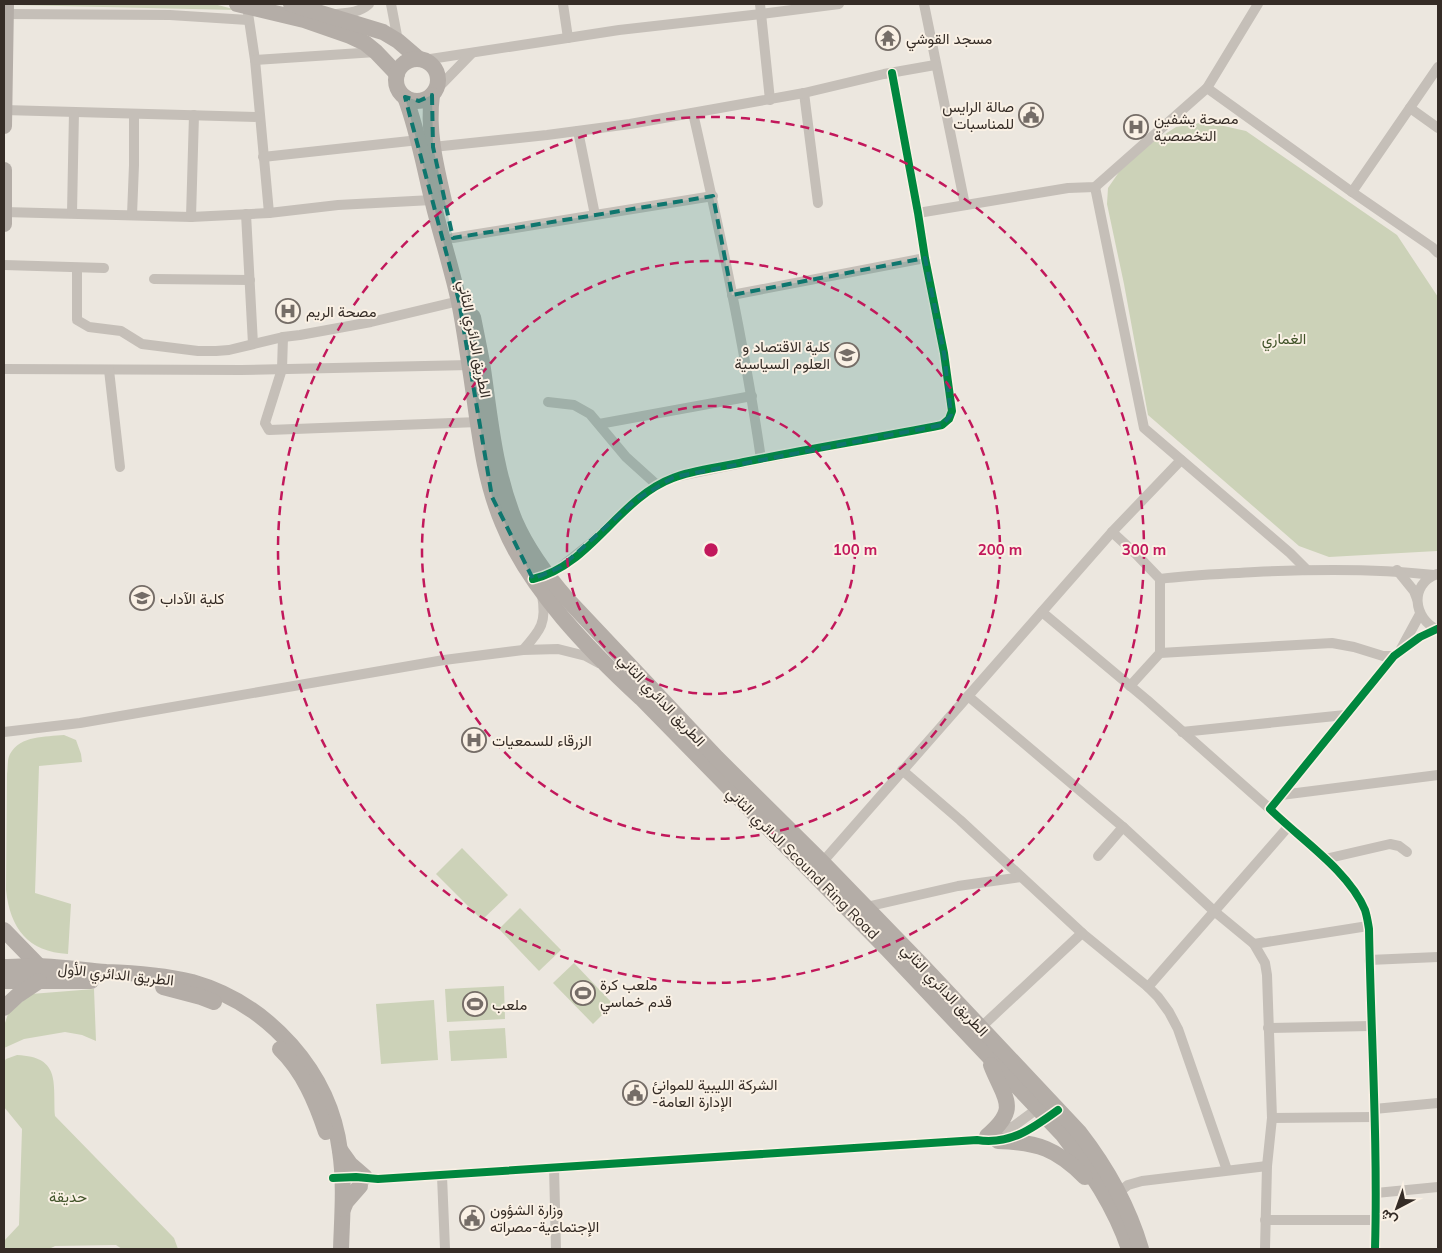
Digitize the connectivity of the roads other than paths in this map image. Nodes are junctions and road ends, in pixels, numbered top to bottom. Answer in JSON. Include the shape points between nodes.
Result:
{"nodes":[{"id":1,"x":291,"y":4,"type":"edge"},
{"id":2,"x":369,"y":4,"type":"edge"},
{"id":3,"x":391,"y":4,"type":"edge"},
{"id":4,"x":564,"y":4,"type":"edge"},
{"id":5,"x":839,"y":4,"type":"edge"},
{"id":6,"x":924,"y":4,"type":"edge"},
{"id":7,"x":1258,"y":4,"type":"edge"},
{"id":8,"x":245,"y":8,"type":"edge"},
{"id":9,"x":6,"y":9,"type":"edge"},
{"id":10,"x":761,"y":9,"type":"edge"},
{"id":11,"x":329,"y":15,"type":"junction"},
{"id":12,"x":568,"y":38,"type":"junction"},
{"id":13,"x":398,"y":40,"type":"junction"},
{"id":14,"x":376,"y":52,"type":"junction"},
{"id":15,"x":472,"y":54,"type":"junction"},
{"id":16,"x":255,"y":60,"type":"junction"},
{"id":17,"x":421,"y":60,"type":"junction"},
{"id":18,"x":935,"y":65,"type":"junction"},
{"id":19,"x":1438,"y":67,"type":"edge"},
{"id":20,"x":892,"y":73,"type":"junction"},
{"id":21,"x":397,"y":74,"type":"junction"},
{"id":22,"x":1207,"y":88,"type":"junction"},
{"id":23,"x":434,"y":92,"type":"junction"},
{"id":24,"x":804,"y":93,"type":"junction"},
{"id":25,"x":405,"y":97,"type":"junction"},
{"id":26,"x":770,"y":100,"type":"junction"},
{"id":27,"x":1410,"y":108,"type":"junction"},
{"id":28,"x":4,"y":110,"type":"edge"},
{"id":29,"x":74,"y":112,"type":"junction"},
{"id":30,"x":693,"y":113,"type":"junction"},
{"id":31,"x":134,"y":114,"type":"junction"},
{"id":32,"x":194,"y":115,"type":"junction"},
{"id":33,"x":259,"y":117,"type":"junction"},
{"id":34,"x":4,"y":126,"type":"edge"},
{"id":35,"x":1438,"y":128,"type":"edge"},
{"id":36,"x":578,"y":132,"type":"junction"},
{"id":37,"x":426,"y":144,"type":"junction"},
{"id":38,"x":263,"y":157,"type":"junction"},
{"id":39,"x":4,"y":170,"type":"edge"},
{"id":40,"x":1095,"y":187,"type":"junction"},
{"id":41,"x":1352,"y":192,"type":"junction"},
{"id":42,"x":712,"y":196,"type":"junction"},
{"id":43,"x":818,"y":203,"type":"dead end"},
{"id":44,"x":439,"y":204,"type":"junction"},
{"id":45,"x":965,"y":206,"type":"junction"},
{"id":46,"x":4,"y":212,"type":"edge"},
{"id":47,"x":72,"y":213,"type":"junction"},
{"id":48,"x":269,"y":213,"type":"junction"},
{"id":49,"x":918,"y":213,"type":"junction"},
{"id":50,"x":246,"y":214,"type":"junction"},
{"id":51,"x":132,"y":215,"type":"junction"},
{"id":52,"x":595,"y":215,"type":"junction"},
{"id":53,"x":190,"y":217,"type":"junction"},
{"id":54,"x":4,"y":224,"type":"edge"},
{"id":55,"x":453,"y":238,"type":"junction"},
{"id":56,"x":1438,"y":254,"type":"edge"},
{"id":57,"x":925,"y":258,"type":"junction"},
{"id":58,"x":4,"y":265,"type":"edge"},
{"id":59,"x":78,"y":268,"type":"junction"},
{"id":60,"x":104,"y":268,"type":"dead end"},
{"id":61,"x":154,"y":279,"type":"dead end"},
{"id":62,"x":250,"y":280,"type":"junction"},
{"id":63,"x":732,"y":295,"type":"junction"},
{"id":64,"x":459,"y":301,"type":"junction"},
{"id":65,"x":283,"y":337,"type":"junction"},
{"id":66,"x":253,"y":344,"type":"junction"},
{"id":67,"x":198,"y":351,"type":"junction"},
{"id":68,"x":470,"y":365,"type":"junction"},
{"id":69,"x":4,"y":369,"type":"edge"},
{"id":70,"x":197,"y":369,"type":"junction"},
{"id":71,"x":282,"y":369,"type":"junction"},
{"id":72,"x":109,"y":370,"type":"junction"},
{"id":73,"x":752,"y":396,"type":"junction"},
{"id":74,"x":548,"y":402,"type":"dead end"},
{"id":75,"x":478,"y":422,"type":"junction"},
{"id":76,"x":598,"y":424,"type":"junction"},
{"id":77,"x":761,"y":459,"type":"junction"},
{"id":78,"x":1181,"y":460,"type":"junction"},
{"id":79,"x":120,"y":467,"type":"dead end"},
{"id":80,"x":658,"y":485,"type":"junction"},
{"id":81,"x":1112,"y":532,"type":"junction"},
{"id":82,"x":1306,"y":569,"type":"junction"},
{"id":83,"x":1397,"y":570,"type":"junction"},
{"id":84,"x":1436,"y":574,"type":"edge"},
{"id":85,"x":1160,"y":579,"type":"junction"},
{"id":86,"x":540,"y":582,"type":"junction"},
{"id":87,"x":1417,"y":599,"type":"junction"},
{"id":88,"x":1042,"y":612,"type":"junction"},
{"id":89,"x":1420,"y":614,"type":"junction"},
{"id":90,"x":566,"y":620,"type":"joint"},
{"id":91,"x":1438,"y":630,"type":"edge"},
{"id":92,"x":523,"y":650,"type":"junction"},
{"id":93,"x":1160,"y":652,"type":"junction"},
{"id":94,"x":1397,"y":654,"type":"junction"},
{"id":95,"x":610,"y":669,"type":"junction"},
{"id":96,"x":1130,"y":686,"type":"junction"},
{"id":97,"x":646,"y":693,"type":"junction"},
{"id":98,"x":968,"y":696,"type":"junction"},
{"id":99,"x":1346,"y":715,"type":"junction"},
{"id":100,"x":4,"y":732,"type":"edge"},
{"id":101,"x":1182,"y":732,"type":"junction"},
{"id":102,"x":902,"y":770,"type":"junction"},
{"id":103,"x":1438,"y":775,"type":"edge"},
{"id":104,"x":1281,"y":795,"type":"junction"},
{"id":105,"x":1270,"y":809,"type":"junction"},
{"id":106,"x":1122,"y":827,"type":"junction"},
{"id":107,"x":1288,"y":827,"type":"junction"},
{"id":108,"x":1408,"y":852,"type":"dead end"},
{"id":109,"x":1098,"y":856,"type":"dead end"},
{"id":110,"x":1325,"y":858,"type":"junction"},
{"id":111,"x":817,"y":867,"type":"junction"},
{"id":112,"x":1021,"y":877,"type":"junction"},
{"id":113,"x":866,"y":907,"type":"junction"},
{"id":114,"x":1214,"y":911,"type":"junction"},
{"id":115,"x":1368,"y":926,"type":"junction"},
{"id":116,"x":4,"y":930,"type":"edge"},
{"id":117,"x":1082,"y":933,"type":"junction"},
{"id":118,"x":1254,"y":944,"type":"junction"},
{"id":119,"x":1438,"y":957,"type":"edge"},
{"id":120,"x":1369,"y":960,"type":"junction"},
{"id":121,"x":4,"y":967,"type":"edge"},
{"id":122,"x":39,"y":974,"type":"junction"},
{"id":123,"x":4,"y":981,"type":"edge"},
{"id":124,"x":1148,"y":987,"type":"junction"},
{"id":125,"x":4,"y":1008,"type":"edge"},
{"id":126,"x":1371,"y":1026,"type":"junction"},
{"id":127,"x":1268,"y":1028,"type":"junction"},
{"id":128,"x":976,"y":1033,"type":"junction"},
{"id":129,"x":988,"y":1056,"type":"junction"},
{"id":130,"x":1438,"y":1103,"type":"edge"},
{"id":131,"x":1047,"y":1109,"type":"junction"},
{"id":132,"x":1374,"y":1113,"type":"junction"},
{"id":133,"x":1272,"y":1118,"type":"junction"},
{"id":134,"x":987,"y":1139,"type":"junction"},
{"id":135,"x":340,"y":1150,"type":"junction"},
{"id":136,"x":1267,"y":1166,"type":"junction"},
{"id":137,"x":554,"y":1167,"type":"junction"},
{"id":138,"x":1227,"y":1170,"type":"junction"},
{"id":139,"x":442,"y":1176,"type":"junction"},
{"id":140,"x":368,"y":1181,"type":"junction"},
{"id":141,"x":338,"y":1184,"type":"junction"},
{"id":142,"x":1438,"y":1187,"type":"edge"},
{"id":143,"x":1376,"y":1193,"type":"junction"},
{"id":144,"x":1111,"y":1194,"type":"junction"},
{"id":145,"x":343,"y":1209,"type":"junction"},
{"id":146,"x":1265,"y":1220,"type":"junction"},
{"id":147,"x":1376,"y":1220,"type":"junction"},
{"id":148,"x":331,"y":1249,"type":"edge"},
{"id":149,"x":341,"y":1249,"type":"edge"},
{"id":150,"x":445,"y":1249,"type":"edge"},
{"id":151,"x":556,"y":1249,"type":"edge"},
{"id":152,"x":1129,"y":1249,"type":"edge"},
{"id":153,"x":1141,"y":1249,"type":"edge"},
{"id":154,"x":1265,"y":1249,"type":"edge"},
{"id":155,"x":1375,"y":1249,"type":"edge"}],
"edges":[{"from":1,"to":11,"type":"main road"},
{"from":2,"to":11,"type":"street","via":[[354,12]]},
{"from":3,"to":13,"type":"street"},
{"from":4,"to":12,"type":"street"},
{"from":5,"to":10,"type":"street"},
{"from":6,"to":18,"type":"street"},
{"from":7,"to":22,"type":"street"},
{"from":8,"to":9,"type":"street","via":[[170,15]]},
{"from":8,"to":14,"type":"main road","via":[[335,30],[365,43]]},
{"from":8,"to":16,"type":"street"},
{"from":9,"to":28,"type":"main road"},
{"from":10,"to":12,"type":"street"},
{"from":10,"to":26,"type":"street"},
{"from":11,"to":13,"type":"main road","via":[[370,27]]},
{"from":12,"to":15,"type":"street"},
{"from":13,"to":17,"type":"main road"},
{"from":14,"to":16,"type":"street"},
{"from":14,"to":21,"type":"main road"},
{"from":15,"to":17,"type":"street"},
{"from":15,"to":23,"type":"street"},
{"from":16,"to":33,"type":"street"},
{"from":17,"to":21,"type":"main road","via":[[405,63]]},
{"from":17,"to":23,"type":"main road","via":[[429,63],[436,72],[438,78]]},
{"from":18,"to":20,"type":"street"},
{"from":18,"to":45,"type":"street"},
{"from":19,"to":27,"type":"street"},
{"from":20,"to":24,"type":"street"},
{"from":20,"to":49,"type":"street"},
{"from":21,"to":25,"type":"main road","via":[[399,89]]},
{"from":22,"to":40,"type":"street"},
{"from":22,"to":41,"type":"street"},
{"from":23,"to":25,"type":"main road","via":[[419,101]]},
{"from":23,"to":37,"type":"main road"},
{"from":24,"to":26,"type":"street"},
{"from":24,"to":43,"type":"street"},
{"from":25,"to":37,"type":"main road"},
{"from":26,"to":30,"type":"street"},
{"from":27,"to":35,"type":"street"},
{"from":27,"to":41,"type":"street"},
{"from":28,"to":29,"type":"street"},
{"from":28,"to":34,"type":"main road"},
{"from":29,"to":31,"type":"street"},
{"from":29,"to":47,"type":"street"},
{"from":30,"to":36,"type":"street"},
{"from":30,"to":42,"type":"street"},
{"from":31,"to":32,"type":"street"},
{"from":31,"to":51,"type":"street"},
{"from":32,"to":33,"type":"street"},
{"from":32,"to":53,"type":"street"},
{"from":33,"to":38,"type":"street"},
{"from":36,"to":37,"type":"street"},
{"from":36,"to":52,"type":"street"},
{"from":37,"to":38,"type":"street"},
{"from":37,"to":44,"type":"main road"},
{"from":38,"to":48,"type":"street"},
{"from":39,"to":46,"type":"main road"},
{"from":40,"to":45,"type":"street","via":[[1068,188]]},
{"from":40,"to":78,"type":"street","via":[[1144,428]]},
{"from":41,"to":56,"type":"street"},
{"from":42,"to":52,"type":"street"},
{"from":42,"to":63,"type":"street"},
{"from":44,"to":48,"type":"street","via":[[338,205]]},
{"from":44,"to":55,"type":"main road","name":"الطريق الدائري الثاني"},
{"from":44,"to":64,"type":"main road","name":"الطريق الدائري الثاني"},
{"from":45,"to":49,"type":"street"},
{"from":46,"to":47,"type":"street"},
{"from":46,"to":54,"type":"main road"},
{"from":47,"to":51,"type":"street"},
{"from":48,"to":50,"type":"street"},
{"from":49,"to":57,"type":"street"},
{"from":50,"to":53,"type":"street"},
{"from":50,"to":62,"type":"street"},
{"from":51,"to":53,"type":"street"},
{"from":52,"to":55,"type":"street"},
{"from":55,"to":86,"type":"main road","name":"الطريق الدائري الثاني","via":[[472,313],[504,492],[533,555]]},
{"from":57,"to":63,"type":"street"},
{"from":57,"to":77,"type":"street","via":[[944,352],[952,411],[949,419],[942,425]]},
{"from":58,"to":59,"type":"street"},
{"from":59,"to":60,"type":"street"},
{"from":59,"to":67,"type":"street","via":[[77,320],[94,328],[117,330],[142,344]]},
{"from":61,"to":62,"type":"street"},
{"from":62,"to":66,"type":"street"},
{"from":63,"to":73,"type":"street"},
{"from":64,"to":65,"type":"street","via":[[371,322]]},
{"from":64,"to":68,"type":"main road","name":"الطريق الدائري الثاني"},
{"from":65,"to":66,"type":"street"},
{"from":65,"to":71,"type":"street"},
{"from":66,"to":67,"type":"street","via":[[229,350]]},
{"from":67,"to":70,"type":"street"},
{"from":68,"to":71,"type":"street"},
{"from":68,"to":75,"type":"main road","name":"الطريق الدائري الثاني"},
{"from":69,"to":72,"type":"street"},
{"from":70,"to":71,"type":"street"},
{"from":70,"to":72,"type":"street"},
{"from":71,"to":75,"type":"street","via":[[265,423],[269,430]]},
{"from":72,"to":79,"type":"street"},
{"from":73,"to":76,"type":"street"},
{"from":73,"to":77,"type":"street"},
{"from":74,"to":76,"type":"street","via":[[574,404],[590,414]]},
{"from":75,"to":86,"type":"main road","name":"الطريق الدائري الثاني","via":[[492,497],[503,526]]},
{"from":76,"to":80,"type":"street","via":[[626,457]]},
{"from":77,"to":80,"type":"street","via":[[674,477]]},
{"from":78,"to":81,"type":"street"},
{"from":78,"to":82,"type":"street"},
{"from":80,"to":86,"type":"street","via":[[637,499],[562,568]]},
{"from":81,"to":85,"type":"street"},
{"from":81,"to":88,"type":"street"},
{"from":82,"to":83,"type":"street"},
{"from":82,"to":85,"type":"street"},
{"from":83,"to":84,"type":"street"},
{"from":83,"to":87,"type":"street"},
{"from":84,"to":87,"type":"street","via":[[1423,585]]},
{"from":85,"to":93,"type":"street"},
{"from":86,"to":90,"type":"main road","name":"الطريق الدائري الثاني"},
{"from":86,"to":92,"type":"street","via":[[544,619],[540,631]]},
{"from":86,"to":97,"type":"main road","name":"الطريق الدائري الثاني","via":[[568,600]]},
{"from":87,"to":89,"type":"street"},
{"from":88,"to":96,"type":"street"},
{"from":88,"to":98,"type":"street"},
{"from":89,"to":91,"type":"street"},
{"from":89,"to":94,"type":"street"},
{"from":90,"to":95,"type":"main road","name":"الدائري الثاني Scound Ring Road"},
{"from":91,"to":94,"type":"street","via":[[1420,637]]},
{"from":92,"to":95,"type":"street","via":[[558,649],[586,656]]},
{"from":92,"to":100,"type":"street"},
{"from":93,"to":94,"type":"street","via":[[1332,643],[1354,646],[1383,656]]},
{"from":93,"to":96,"type":"street"},
{"from":94,"to":99,"type":"street"},
{"from":95,"to":97,"type":"main road","name":"الدائري الثاني Scound Ring Road"},
{"from":96,"to":101,"type":"street"},
{"from":97,"to":111,"type":"main road","name":"الدائري الثاني Scound Ring Road"},
{"from":98,"to":102,"type":"street"},
{"from":98,"to":106,"type":"street"},
{"from":99,"to":101,"type":"street"},
{"from":99,"to":104,"type":"street"},
{"from":101,"to":105,"type":"street"},
{"from":102,"to":111,"type":"street"},
{"from":102,"to":112,"type":"street"},
{"from":103,"to":104,"type":"street"},
{"from":104,"to":105,"type":"street"},
{"from":105,"to":107,"type":"street"},
{"from":106,"to":109,"type":"street"},
{"from":106,"to":114,"type":"street"},
{"from":107,"to":110,"type":"street"},
{"from":107,"to":114,"type":"street"},
{"from":108,"to":110,"type":"street","via":[[1390,844]]},
{"from":110,"to":115,"type":"street","via":[[1357,896],[1366,912]]},
{"from":111,"to":113,"type":"main road","name":"الطريق الدائري الثاني"},
{"from":111,"to":128,"type":"main road","name":"الدائري الثاني Scound Ring Road","via":[[888,950]]},
{"from":112,"to":113,"type":"street","via":[[958,886]]},
{"from":112,"to":117,"type":"street"},
{"from":113,"to":128,"type":"main road","name":"الطريق الدائري الثاني"},
{"from":114,"to":118,"type":"street"},
{"from":114,"to":124,"type":"street"},
{"from":115,"to":118,"type":"street"},
{"from":115,"to":120,"type":"street"},
{"from":116,"to":122,"type":"main road"},
{"from":117,"to":124,"type":"street"},
{"from":117,"to":128,"type":"street"},
{"from":118,"to":127,"type":"street","via":[[1265,963]]},
{"from":119,"to":120,"type":"street"},
{"from":120,"to":126,"type":"street"},
{"from":121,"to":122,"type":"main road","name":"الطريق الدائري الأول"},
{"from":122,"to":123,"type":"main road","name":"الطريق الدائري الأول"},
{"from":122,"to":125,"type":"main road"},
{"from":122,"to":135,"type":"main road","name":"الطريق الدائري الأول","via":[[150,974],[209,988],[244,1005],[278,1031],[317,1080],[327,1098]]},
{"from":122,"to":141,"type":"main road","name":"الطريق الدائري الأول","via":[[163,987],[201,997],[240,1014],[284,1052],[305,1081],[326,1135]]},
{"from":124,"to":138,"type":"street","via":[[1169,1012],[1178,1029]]},
{"from":126,"to":127,"type":"street"},
{"from":126,"to":132,"type":"street"},
{"from":127,"to":133,"type":"street"},
{"from":128,"to":129,"type":"main road","name":"الدائري الثاني Scound Ring Road"},
{"from":128,"to":131,"type":"main road","name":"الطريق الدائري الثاني"},
{"from":129,"to":131,"type":"main road","name":"الدائري الثاني Scound Ring Road"},
{"from":129,"to":134,"type":"main road","via":[[1006,1096],[1007,1106],[1006,1116]]},
{"from":130,"to":132,"type":"street"},
{"from":131,"to":134,"type":"street"},
{"from":131,"to":144,"type":"main road","via":[[1063,1135]]},
{"from":132,"to":133,"type":"street"},
{"from":132,"to":143,"type":"street"},
{"from":133,"to":136,"type":"street"},
{"from":134,"to":137,"type":"street"},
{"from":134,"to":144,"type":"main road","via":[[1026,1143],[1055,1152]]},
{"from":135,"to":140,"type":"main road"},
{"from":135,"to":141,"type":"main road","name":"الطريق الدائري الأول"},
{"from":136,"to":138,"type":"street"},
{"from":136,"to":146,"type":"street"},
{"from":137,"to":139,"type":"street"},
{"from":137,"to":151,"type":"street"},
{"from":138,"to":144,"type":"street","via":[[1142,1181]]},
{"from":139,"to":140,"type":"street"},
{"from":139,"to":150,"type":"street"},
{"from":140,"to":141,"type":"street"},
{"from":140,"to":145,"type":"main road"},
{"from":141,"to":145,"type":"main road","name":"الطريق الدائري الأول"},
{"from":141,"to":148,"type":"main road","name":"الطريق الدائري الأول"},
{"from":142,"to":143,"type":"street"},
{"from":143,"to":147,"type":"street"},
{"from":144,"to":152,"type":"main road"},
{"from":144,"to":153,"type":"main road","via":[[1130,1216]]},
{"from":145,"to":149,"type":"main road","name":"الطريق الدائري الأول"},
{"from":146,"to":147,"type":"street"},
{"from":146,"to":154,"type":"street"},
{"from":147,"to":155,"type":"street"}]}
